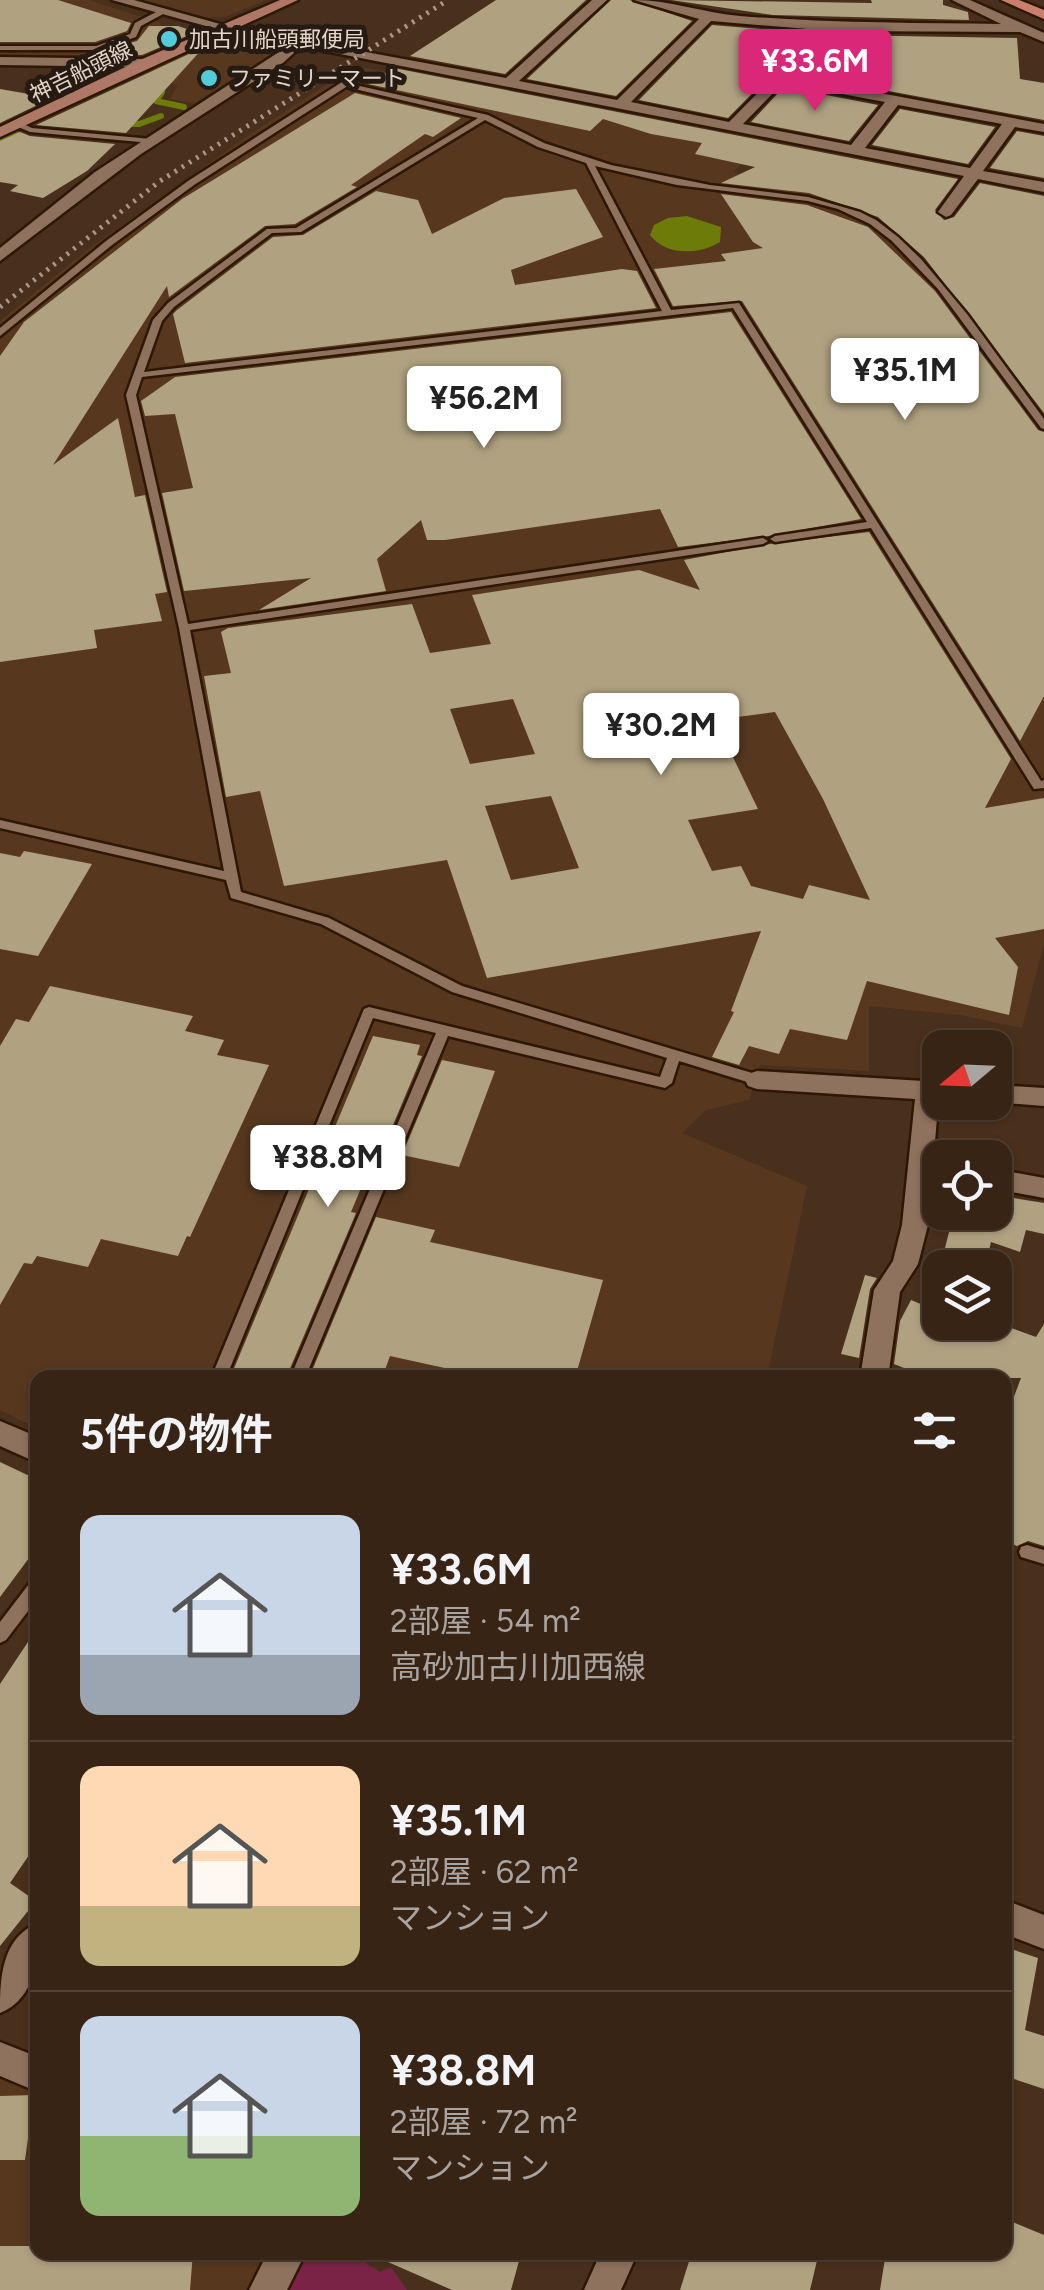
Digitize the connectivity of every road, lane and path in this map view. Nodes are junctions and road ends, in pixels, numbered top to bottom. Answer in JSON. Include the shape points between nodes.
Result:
{"nodes":[{"id":1,"x":120,"y":0,"type":"edge"},
{"id":2,"x":290,"y":0,"type":"edge"},
{"id":3,"x":600,"y":0,"type":"edge"},
{"id":4,"x":640,"y":0,"type":"edge"},
{"id":5,"x":746,"y":0,"type":"edge"},
{"id":6,"x":959,"y":0,"type":"edge"},
{"id":7,"x":1008,"y":0,"type":"edge"},
{"id":8,"x":161,"y":13,"type":"junction"},
{"id":9,"x":1044,"y":15,"type":"edge"},
{"id":10,"x":708,"y":17,"type":"junction"},
{"id":11,"x":740,"y":20,"type":"junction"},
{"id":12,"x":830,"y":27,"type":"junction"},
{"id":13,"x":1020,"y":28,"type":"junction"},
{"id":14,"x":231,"y":29,"type":"junction"},
{"id":15,"x":284,"y":38,"type":"junction"},
{"id":16,"x":1044,"y":38,"type":"edge"},
{"id":17,"x":0,"y":48,"type":"edge"},
{"id":18,"x":0,"y":61,"type":"edge"},
{"id":19,"x":145,"y":63,"type":"junction"},
{"id":20,"x":779,"y":78,"type":"junction"},
{"id":21,"x":510,"y":82,"type":"junction"},
{"id":22,"x":894,"y":100,"type":"junction"},
{"id":23,"x":621,"y":104,"type":"junction"},
{"id":24,"x":485,"y":117,"type":"junction"},
{"id":25,"x":1011,"y":122,"type":"junction"},
{"id":26,"x":19,"y":124,"type":"junction"},
{"id":27,"x":734,"y":126,"type":"junction"},
{"id":28,"x":1044,"y":128,"type":"edge"},
{"id":29,"x":0,"y":133,"type":"edge"},
{"id":30,"x":152,"y":141,"type":"junction"},
{"id":31,"x":856,"y":149,"type":"junction"},
{"id":32,"x":589,"y":161,"type":"junction"},
{"id":33,"x":975,"y":173,"type":"junction"},
{"id":34,"x":1044,"y":187,"type":"edge"},
{"id":35,"x":946,"y":212,"type":"dead end"},
{"id":36,"x":0,"y":256,"type":"edge"},
{"id":37,"x":668,"y":313,"type":"junction"},
{"id":38,"x":0,"y":333,"type":"edge"},
{"id":39,"x":138,"y":375,"type":"junction"},
{"id":40,"x":1044,"y":426,"type":"edge"},
{"id":41,"x":875,"y":524,"type":"junction"},
{"id":42,"x":769,"y":540,"type":"joint"},
{"id":43,"x":184,"y":628,"type":"junction"},
{"id":44,"x":1044,"y":784,"type":"edge"},
{"id":45,"x":0,"y":824,"type":"edge"},
{"id":46,"x":232,"y":877,"type":"junction"},
{"id":47,"x":444,"y":1030,"type":"junction"},
{"id":48,"x":674,"y":1055,"type":"junction"},
{"id":49,"x":756,"y":1080,"type":"joint"},
{"id":50,"x":922,"y":1090,"type":"edge"},
{"id":51,"x":1012,"y":1095,"type":"edge"},
{"id":52,"x":1044,"y":1097,"type":"edge"},
{"id":53,"x":1012,"y":1182,"type":"edge"},
{"id":54,"x":1044,"y":1188,"type":"edge"},
{"id":55,"x":922,"y":1202,"type":"edge"},
{"id":56,"x":221,"y":1370,"type":"edge"},
{"id":57,"x":300,"y":1370,"type":"edge"},
{"id":58,"x":875,"y":1370,"type":"edge"},
{"id":59,"x":0,"y":1433,"type":"edge"},
{"id":60,"x":30,"y":1446,"type":"edge"},
{"id":61,"x":30,"y":1595,"type":"edge"},
{"id":62,"x":0,"y":1634,"type":"edge"},
{"id":63,"x":1012,"y":1920,"type":"edge"},
{"id":64,"x":1044,"y":1932,"type":"edge"},
{"id":65,"x":30,"y":1950,"type":"edge"},
{"id":66,"x":0,"y":1996,"type":"edge"},
{"id":67,"x":0,"y":2059,"type":"edge"},
{"id":68,"x":30,"y":2071,"type":"edge"},
{"id":69,"x":284,"y":2260,"type":"edge"},
{"id":70,"x":616,"y":2260,"type":"edge"},
{"id":71,"x":268,"y":2290,"type":"edge"},
{"id":72,"x":602,"y":2290,"type":"edge"}],
"edges":[{"from":1,"to":8,"type":"street"},
{"from":2,"to":14,"type":"main road","name":"神吉船頭線"},
{"from":3,"to":21,"type":"street"},
{"from":4,"to":10,"type":"street"},
{"from":5,"to":11,"type":"street"},
{"from":6,"to":13,"type":"street"},
{"from":7,"to":9,"type":"main road"},
{"from":8,"to":14,"type":"street"},
{"from":8,"to":17,"type":"lane","via":[[133,35],[97,48]]},
{"from":10,"to":11,"type":"street"},
{"from":10,"to":23,"type":"street"},
{"from":11,"to":12,"type":"street"},
{"from":12,"to":13,"type":"street"},
{"from":12,"to":20,"type":"street"},
{"from":13,"to":16,"type":"street"},
{"from":14,"to":15,"type":"street"},
{"from":14,"to":19,"type":"main road","name":"神吉船頭線"},
{"from":15,"to":21,"type":"street"},
{"from":15,"to":30,"type":"street","via":[[289,51],[280,59]]},
{"from":18,"to":19,"type":"street"},
{"from":19,"to":26,"type":"main road","name":"神吉船頭線"},
{"from":20,"to":22,"type":"street"},
{"from":20,"to":27,"type":"street"},
{"from":21,"to":23,"type":"street"},
{"from":22,"to":25,"type":"street"},
{"from":22,"to":31,"type":"street"},
{"from":23,"to":27,"type":"street"},
{"from":24,"to":32,"type":"lane"},
{"from":24,"to":38,"type":"lane","via":[[346,84],[164,203]]},
{"from":24,"to":39,"type":"lane","via":[[298,230],[270,231],[218,268],[158,320]]},
{"from":25,"to":28,"type":"street"},
{"from":25,"to":33,"type":"street"},
{"from":26,"to":29,"type":"main road","name":"神吉船頭線"},
{"from":26,"to":30,"type":"lane"},
{"from":27,"to":31,"type":"street"},
{"from":30,"to":36,"type":"street","via":[[41,218]]},
{"from":31,"to":33,"type":"street"},
{"from":32,"to":37,"type":"lane"},
{"from":32,"to":40,"type":"lane","via":[[739,191],[787,193],[871,221],[909,249]]},
{"from":33,"to":34,"type":"street"},
{"from":33,"to":35,"type":"street"},
{"from":37,"to":39,"type":"lane"},
{"from":37,"to":41,"type":"lane","via":[[736,306]]},
{"from":39,"to":43,"type":"lane","via":[[131,395]]},
{"from":41,"to":42,"type":"lane"},
{"from":41,"to":44,"type":"lane","via":[[1038,786]]},
{"from":42,"to":43,"type":"lane"},
{"from":43,"to":46,"type":"lane"},
{"from":45,"to":46,"type":"lane"},
{"from":46,"to":48,"type":"lane","via":[[235,896],[325,921],[457,989]]},
{"from":47,"to":48,"type":"lane","via":[[664,1083]]},
{"from":47,"to":56,"type":"lane","via":[[369,1012]]},
{"from":47,"to":57,"type":"lane"},
{"from":48,"to":49,"type":"lane"},
{"from":49,"to":50,"type":"street"},
{"from":51,"to":52,"type":"street"},
{"from":53,"to":54,"type":"street"},
{"from":55,"to":58,"type":"street","via":[[905,1264],[887,1290]]},
{"from":59,"to":60,"type":"street"},
{"from":61,"to":62,"type":"lane"},
{"from":63,"to":64,"type":"street"},
{"from":65,"to":66,"type":"street"},
{"from":67,"to":68,"type":"street"},
{"from":69,"to":71,"type":"street"},
{"from":70,"to":72,"type":"street"}]}
